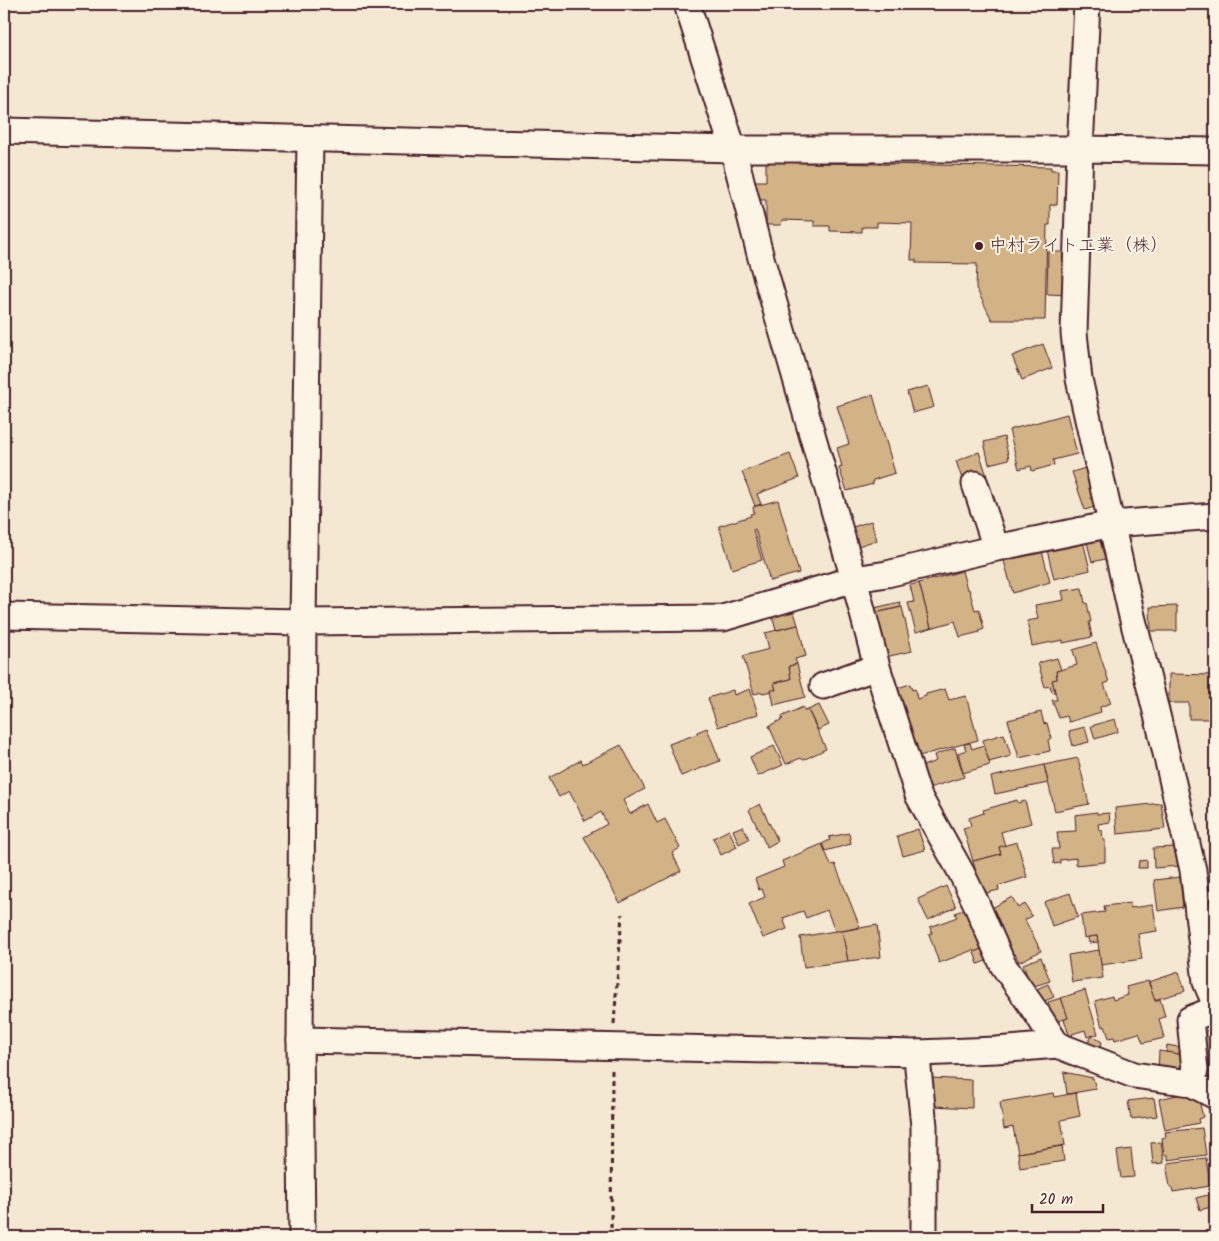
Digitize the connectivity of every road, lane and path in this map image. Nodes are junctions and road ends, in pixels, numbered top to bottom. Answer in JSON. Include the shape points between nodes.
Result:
{"nodes":[{"id":1,"x":687,"y":4,"type":"edge"},
{"id":2,"x":1088,"y":4,"type":"edge"},
{"id":3,"x":4,"y":132,"type":"edge"},
{"id":4,"x":310,"y":139,"type":"junction"},
{"id":5,"x":733,"y":149,"type":"junction"},
{"id":6,"x":1080,"y":149,"type":"junction"},
{"id":7,"x":1215,"y":151,"type":"edge"},
{"id":8,"x":975,"y":484,"type":"dead end"},
{"id":9,"x":1215,"y":516,"type":"edge"},
{"id":10,"x":1112,"y":524,"type":"junction"},
{"id":11,"x":996,"y":548,"type":"junction"},
{"id":12,"x":854,"y":579,"type":"junction"},
{"id":13,"x":4,"y":616,"type":"edge"},
{"id":14,"x":303,"y":622,"type":"junction"},
{"id":15,"x":876,"y":667,"type":"junction"},
{"id":16,"x":823,"y":686,"type":"dead end"},
{"id":17,"x":622,"y":914,"type":"dead end"},
{"id":18,"x":1215,"y":1003,"type":"edge"},
{"id":19,"x":1215,"y":1009,"type":"edge"},
{"id":20,"x":300,"y":1040,"type":"junction"},
{"id":21,"x":1057,"y":1046,"type":"junction"},
{"id":22,"x":612,"y":1047,"type":"junction"},
{"id":23,"x":918,"y":1053,"type":"junction"},
{"id":24,"x":1190,"y":1083,"type":"junction"},
{"id":25,"x":1215,"y":1096,"type":"edge"},
{"id":26,"x":302,"y":1237,"type":"edge"},
{"id":27,"x":611,"y":1237,"type":"edge"},
{"id":28,"x":924,"y":1237,"type":"edge"}],
"edges":[{"from":1,"to":5,"type":"street"},
{"from":2,"to":6,"type":"street"},
{"from":3,"to":4,"type":"street"},
{"from":4,"to":5,"type":"street"},
{"from":4,"to":14,"type":"street"},
{"from":5,"to":6,"type":"street"},
{"from":5,"to":12,"type":"street","via":[[761,258]]},
{"from":6,"to":7,"type":"street"},
{"from":6,"to":10,"type":"street","via":[[1074,333],[1079,379]]},
{"from":8,"to":11,"type":"street"},
{"from":9,"to":10,"type":"street"},
{"from":10,"to":11,"type":"street"},
{"from":10,"to":18,"type":"street","via":[[1193,870],[1206,982]]},
{"from":11,"to":12,"type":"street"},
{"from":12,"to":14,"type":"street","via":[[723,618]]},
{"from":12,"to":15,"type":"street"},
{"from":13,"to":14,"type":"street"},
{"from":14,"to":20,"type":"street"},
{"from":15,"to":16,"type":"street"},
{"from":15,"to":21,"type":"street","via":[[918,795],[965,879],[1003,965]]},
{"from":17,"to":22,"type":"path"},
{"from":19,"to":24,"type":"street","via":[[1190,1019],[1194,1070]]},
{"from":20,"to":22,"type":"street"},
{"from":20,"to":26,"type":"street"},
{"from":21,"to":23,"type":"street"},
{"from":21,"to":24,"type":"street","via":[[1134,1074]]},
{"from":22,"to":23,"type":"street"},
{"from":22,"to":27,"type":"path"},
{"from":23,"to":28,"type":"street","via":[[924,1126]]},
{"from":24,"to":25,"type":"street"}]}
